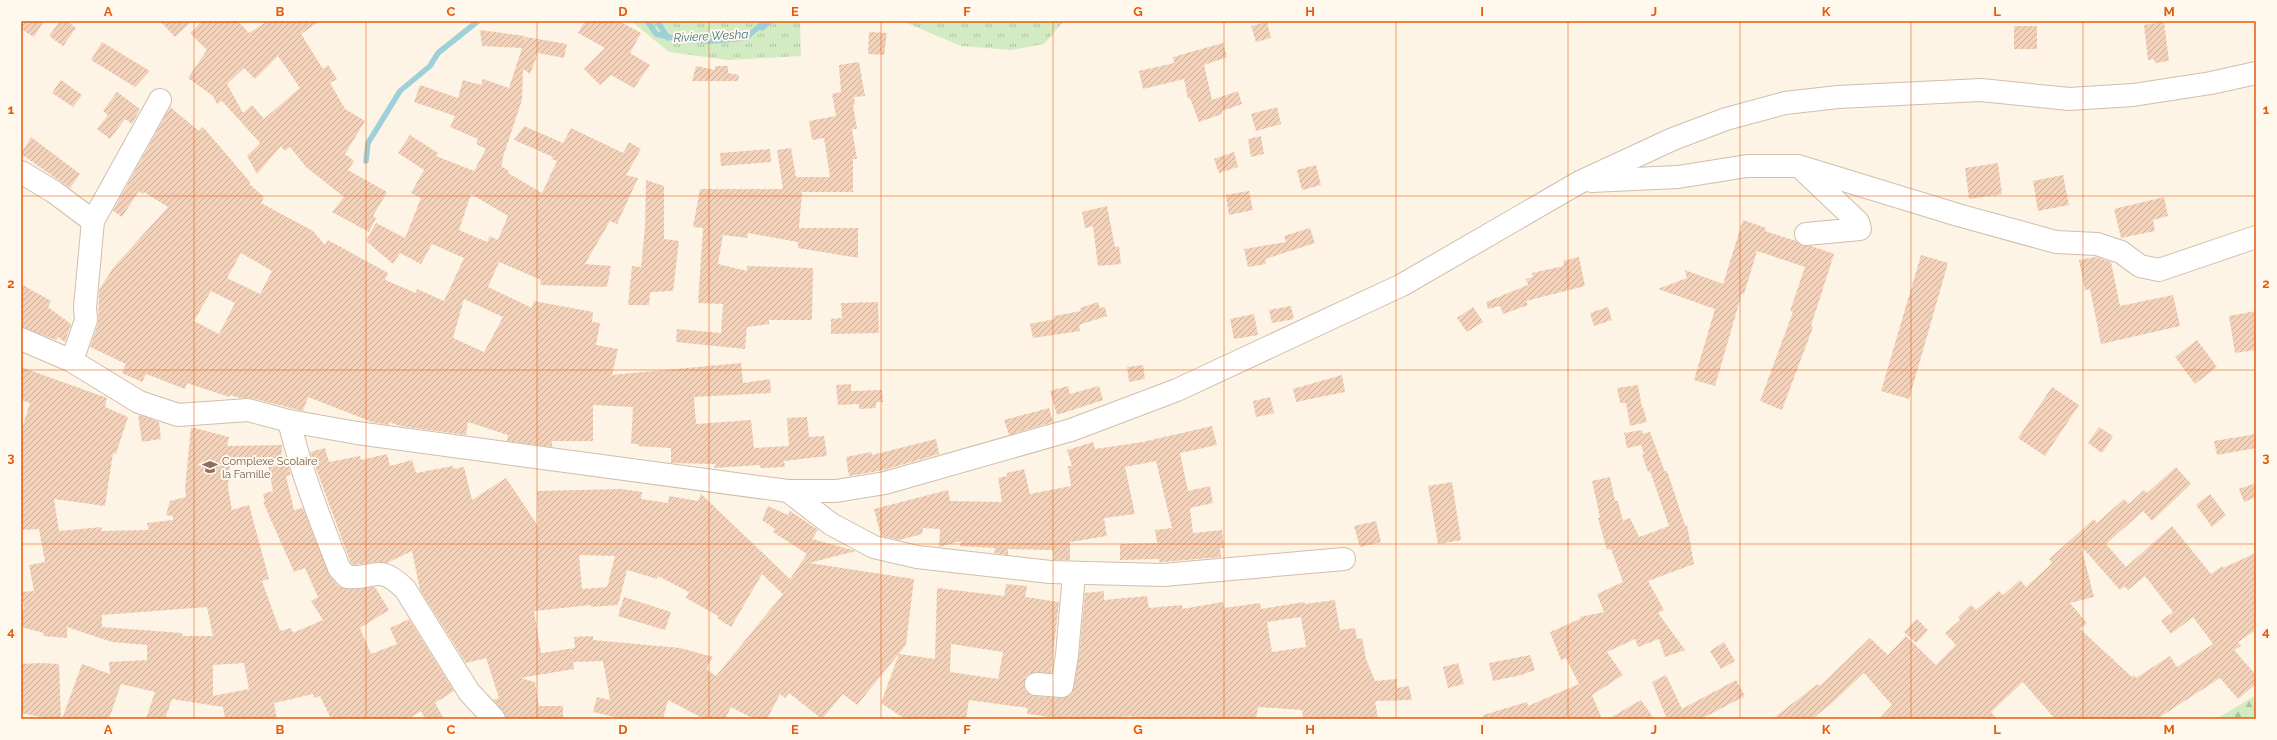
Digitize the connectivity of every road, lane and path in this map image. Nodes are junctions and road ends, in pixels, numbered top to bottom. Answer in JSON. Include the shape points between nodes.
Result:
{"nodes":[{"id":1,"x":2256,"y":73,"type":"edge"},
{"id":2,"x":160,"y":100,"type":"dead end"},
{"id":3,"x":1798,"y":166,"type":"junction"},
{"id":4,"x":21,"y":172,"type":"edge"},
{"id":5,"x":1580,"y":182,"type":"junction"},
{"id":6,"x":93,"y":221,"type":"junction"},
{"id":7,"x":1806,"y":234,"type":"dead end"},
{"id":8,"x":2256,"y":237,"type":"edge"},
{"id":9,"x":21,"y":339,"type":"edge"},
{"id":10,"x":72,"y":360,"type":"junction"},
{"id":11,"x":289,"y":421,"type":"junction"},
{"id":12,"x":788,"y":491,"type":"junction"},
{"id":13,"x":1344,"y":559,"type":"dead end"},
{"id":14,"x":1074,"y":574,"type":"junction"},
{"id":15,"x":1036,"y":684,"type":"dead end"},
{"id":16,"x":494,"y":719,"type":"edge"}],
"edges":[{"from":1,"to":5,"type":"street","via":[[2211,84],[2133,95],[2076,99],[1980,90],[1785,102],[1726,119]]},
{"from":2,"to":6,"type":"street"},
{"from":3,"to":5,"type":"street","via":[[1747,166],[1678,177]]},
{"from":3,"to":7,"type":"street","via":[[1858,222],[1860,229]]},
{"from":3,"to":8,"type":"street","via":[[2056,242],[2097,244],[2121,252],[2140,266],[2159,270]]},
{"from":4,"to":6,"type":"street","via":[[54,192]]},
{"from":5,"to":12,"type":"street","via":[[1402,285],[1177,390],[1071,430],[884,483],[836,491]]},
{"from":6,"to":10,"type":"street","via":[[86,320]]},
{"from":9,"to":10,"type":"street"},
{"from":10,"to":11,"type":"street","via":[[139,402],[178,414],[248,410]]},
{"from":11,"to":12,"type":"street","via":[[358,433]]},
{"from":11,"to":16,"type":"street","via":[[297,457],[339,568],[347,577],[354,578],[376,572],[392,576],[405,589],[469,692]]},
{"from":12,"to":14,"type":"street","via":[[831,524],[874,547],[918,557]]},
{"from":13,"to":14,"type":"street","via":[[1163,575]]},
{"from":14,"to":15,"type":"street","via":[[1062,686]]}]}
